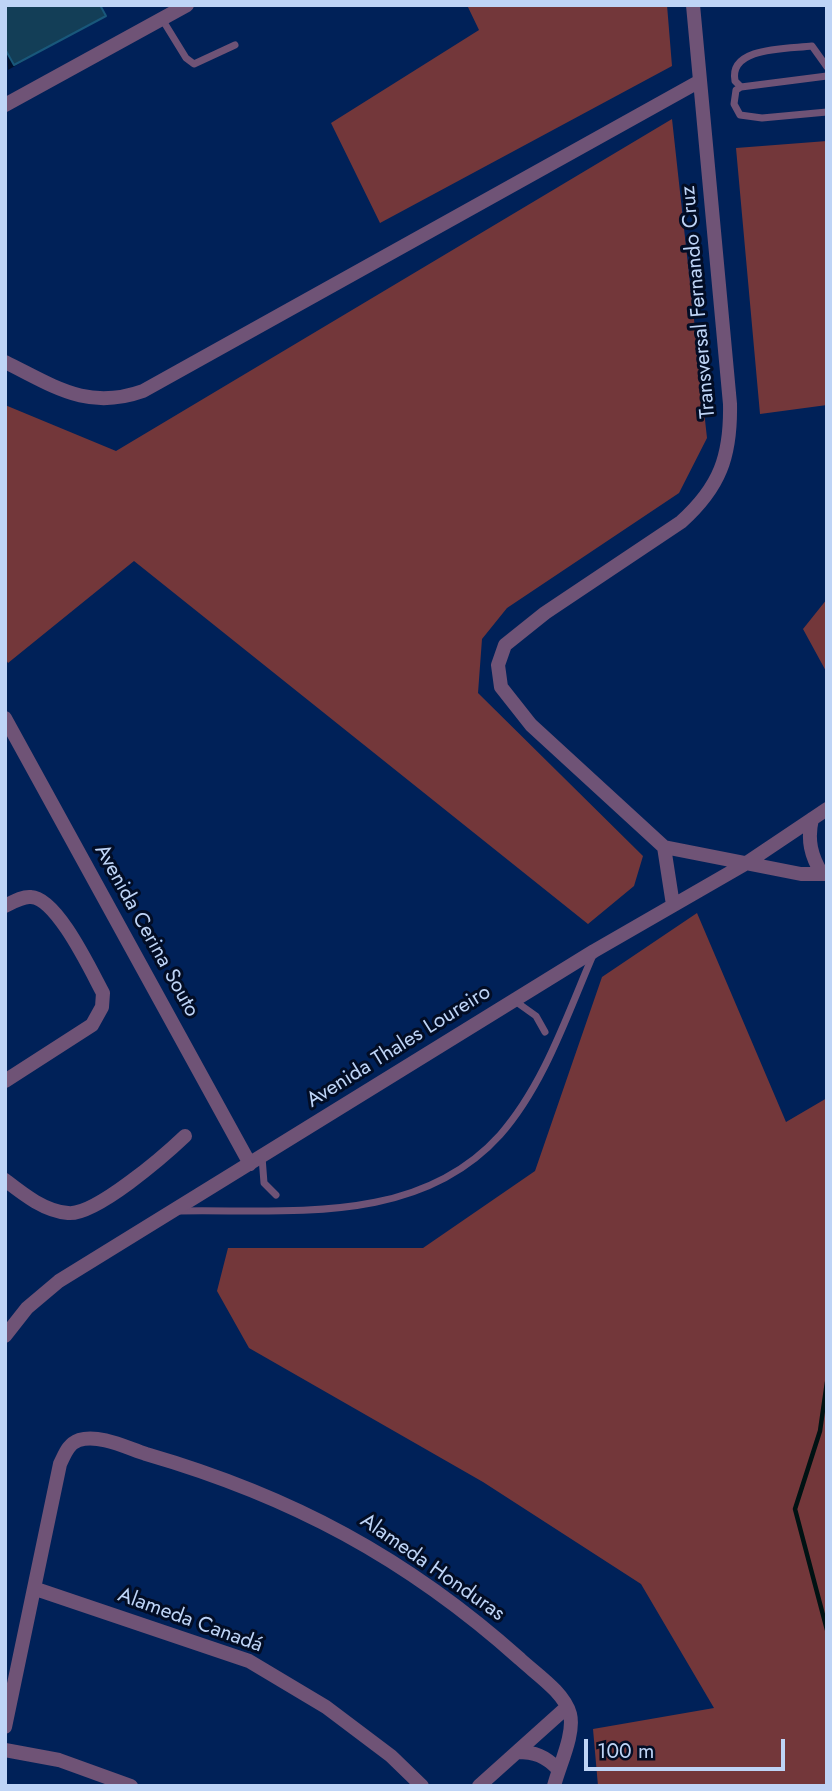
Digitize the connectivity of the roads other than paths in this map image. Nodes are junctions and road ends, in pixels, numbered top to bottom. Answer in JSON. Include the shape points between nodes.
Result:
{"nodes":[{"id":1,"x":187,"y":5,"type":"edge"},
{"id":2,"x":693,"y":5,"type":"edge"},
{"id":3,"x":162,"y":19,"type":"junction"},
{"id":4,"x":235,"y":45,"type":"dead end"},
{"id":5,"x":827,"y":67,"type":"edge"},
{"id":6,"x":827,"y":76,"type":"edge"},
{"id":7,"x":700,"y":81,"type":"junction"},
{"id":8,"x":741,"y":87,"type":"junction"},
{"id":9,"x":7,"y":100,"type":"edge"},
{"id":10,"x":827,"y":112,"type":"edge"},
{"id":11,"x":5,"y":362,"type":"edge"},
{"id":12,"x":5,"y":718,"type":"edge"},
{"id":13,"x":827,"y":809,"type":"edge"},
{"id":14,"x":812,"y":819,"type":"junction"},
{"id":15,"x":664,"y":847,"type":"junction"},
{"id":16,"x":745,"y":864,"type":"junction"},
{"id":17,"x":821,"y":871,"type":"edge"},
{"id":18,"x":673,"y":905,"type":"junction"},
{"id":19,"x":5,"y":906,"type":"edge"},
{"id":20,"x":594,"y":951,"type":"junction"},
{"id":21,"x":514,"y":1000,"type":"junction"},
{"id":22,"x":545,"y":1032,"type":"dead end"},
{"id":23,"x":5,"y":1081,"type":"edge"},
{"id":24,"x":185,"y":1136,"type":"dead end"},
{"id":25,"x":256,"y":1160,"type":"junction"},
{"id":26,"x":5,"y":1180,"type":"edge"},
{"id":27,"x":275,"y":1195,"type":"dead end"},
{"id":28,"x":171,"y":1211,"type":"junction"},
{"id":29,"x":5,"y":1336,"type":"edge"},
{"id":30,"x":36,"y":1589,"type":"junction"},
{"id":31,"x":567,"y":1707,"type":"junction"},
{"id":32,"x":5,"y":1727,"type":"edge"},
{"id":33,"x":5,"y":1750,"type":"edge"},
{"id":34,"x":517,"y":1752,"type":"junction"},
{"id":35,"x":558,"y":1769,"type":"junction"},
{"id":36,"x":131,"y":1786,"type":"edge"},
{"id":37,"x":422,"y":1786,"type":"edge"},
{"id":38,"x":479,"y":1786,"type":"edge"},
{"id":39,"x":554,"y":1786,"type":"edge"}],
"edges":[{"from":1,"to":3,"type":"street"},
{"from":2,"to":7,"type":"street","name":"Transversal Fernando Cruz"},
{"from":3,"to":4,"type":"lane","via":[[194,64]]},
{"from":3,"to":9,"type":"street"},
{"from":5,"to":8,"type":"lane","via":[[812,46],[751,54],[739,61],[735,71],[735,81]]},
{"from":6,"to":8,"type":"lane"},
{"from":7,"to":11,"type":"street","via":[[143,391],[88,399]]},
{"from":7,"to":15,"type":"street","name":"Transversal Fernando Cruz","via":[[730,404],[731,435],[724,465],[700,505],[681,522],[520,632],[505,645],[498,665],[506,696],[531,725]]},
{"from":8,"to":10,"type":"lane","via":[[734,96],[740,116]]},
{"from":12,"to":25,"type":"street","name":"Avenida Cerina Souto"},
{"from":13,"to":14,"type":"street","name":"Avenida Thales Loureiro"},
{"from":14,"to":16,"type":"street","name":"Avenida Thales Loureiro"},
{"from":14,"to":17,"type":"street","via":[[808,834]]},
{"from":15,"to":16,"type":"street"},
{"from":15,"to":18,"type":"street"},
{"from":16,"to":17,"type":"street","via":[[801,874]]},
{"from":16,"to":18,"type":"street","name":"Avenida Thales Loureiro"},
{"from":18,"to":20,"type":"street","name":"Avenida Thales Loureiro"},
{"from":19,"to":23,"type":"street","via":[[31,897],[42,900],[59,916],[103,993],[102,1007],[92,1025]]},
{"from":20,"to":21,"type":"street","name":"Avenida Thales Loureiro"},
{"from":20,"to":28,"type":"lane","via":[[528,1092],[501,1134],[466,1165],[423,1191],[340,1209]]},
{"from":21,"to":22,"type":"lane","via":[[536,1016]]},
{"from":21,"to":25,"type":"street","name":"Avenida Thales Loureiro"},
{"from":24,"to":26,"type":"street","via":[[160,1160],[76,1213],[46,1207]]},
{"from":25,"to":27,"type":"lane","via":[[264,1183]]},
{"from":25,"to":28,"type":"street","name":"Avenida Thales Loureiro"},
{"from":28,"to":29,"type":"street","name":"Avenida Thales Loureiro","via":[[59,1281],[27,1308]]},
{"from":30,"to":31,"type":"street","name":"Alameda Honduras","via":[[65,1454],[79,1440],[97,1439],[248,1487],[350,1535],[493,1635]]},
{"from":30,"to":32,"type":"street"},
{"from":30,"to":37,"type":"street","name":"Alameda Canadá","via":[[249,1661],[326,1707]]},
{"from":31,"to":34,"type":"street"},
{"from":31,"to":35,"type":"street","via":[[570,1722]]},
{"from":33,"to":36,"type":"street","via":[[59,1760]]},
{"from":34,"to":35,"type":"street","via":[[533,1752]]},
{"from":34,"to":38,"type":"street"},
{"from":35,"to":39,"type":"street"}]}
